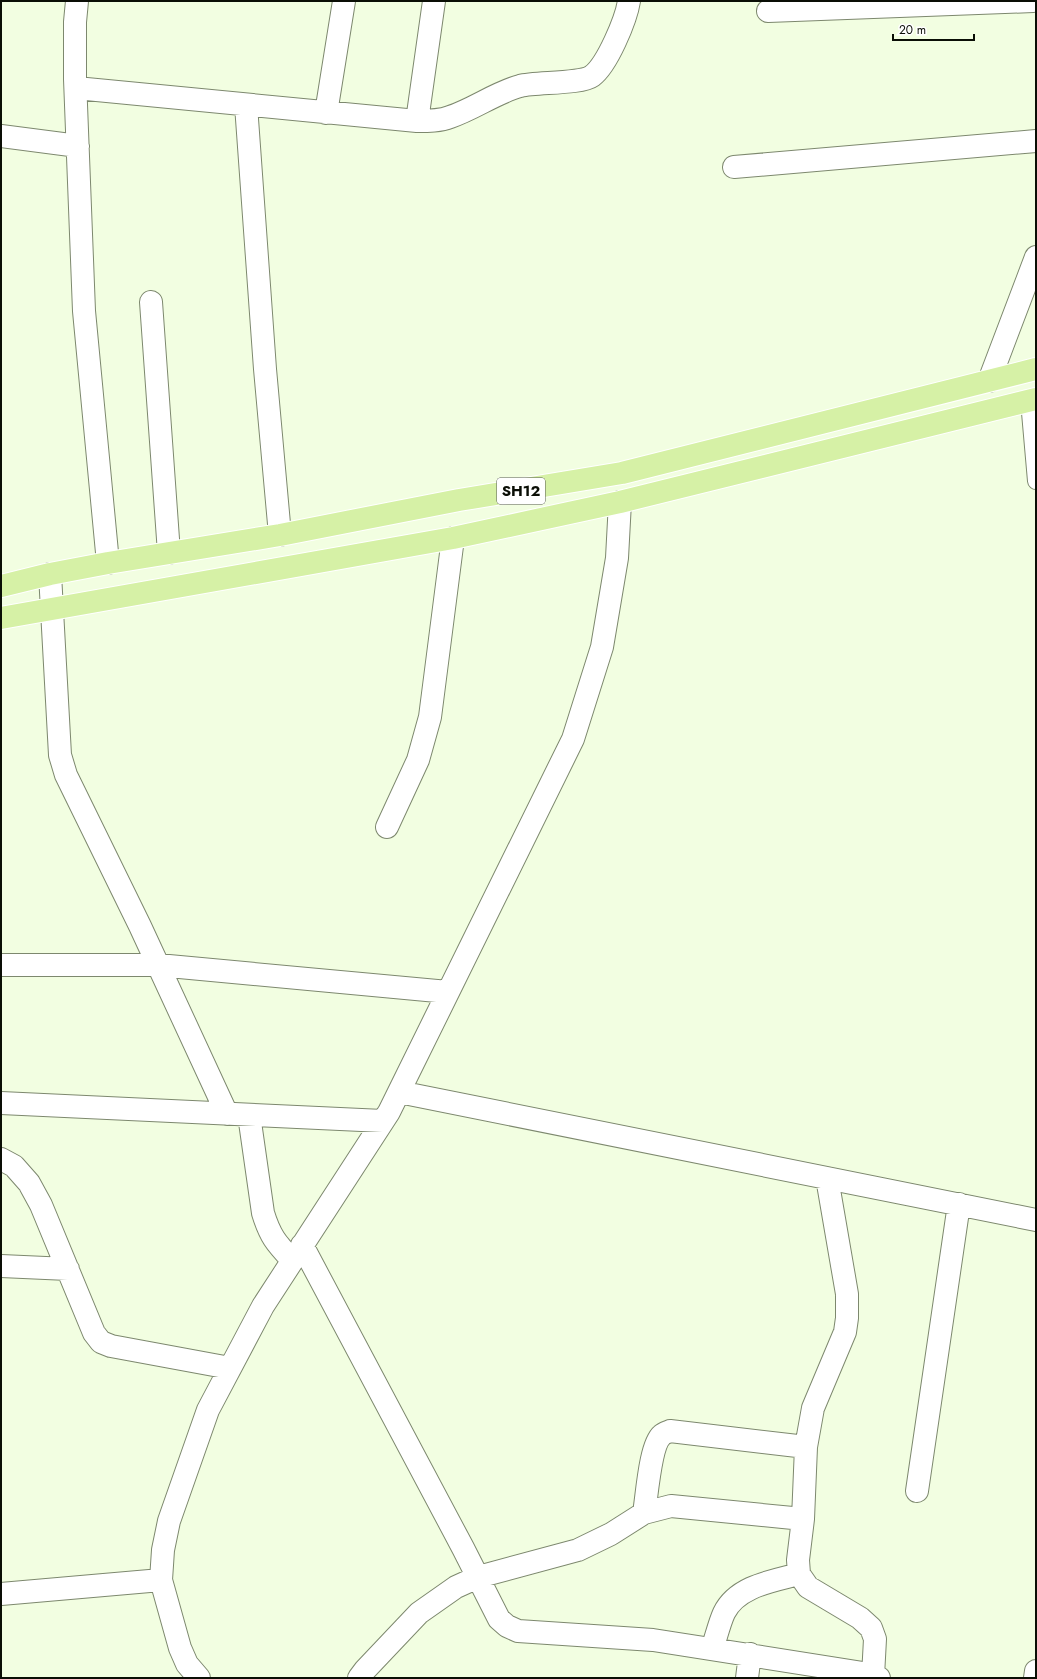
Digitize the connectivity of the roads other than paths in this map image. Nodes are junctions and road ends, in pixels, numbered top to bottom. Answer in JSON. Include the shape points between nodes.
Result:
{"nodes":[{"id":1,"x":77,"y":1,"type":"edge"},
{"id":2,"x":344,"y":1,"type":"edge"},
{"id":3,"x":434,"y":1,"type":"edge"},
{"id":4,"x":629,"y":1,"type":"edge"},
{"id":5,"x":1033,"y":1,"type":"edge"},
{"id":6,"x":768,"y":11,"type":"dead end"},
{"id":7,"x":76,"y":88,"type":"junction"},
{"id":8,"x":246,"y":105,"type":"junction"},
{"id":9,"x":326,"y":113,"type":"junction"},
{"id":10,"x":417,"y":121,"type":"junction"},
{"id":11,"x":1,"y":136,"type":"edge"},
{"id":12,"x":1036,"y":141,"type":"edge"},
{"id":13,"x":78,"y":146,"type":"junction"},
{"id":14,"x":734,"y":166,"type":"dead end"},
{"id":15,"x":1036,"y":257,"type":"edge"},
{"id":16,"x":151,"y":302,"type":"dead end"},
{"id":17,"x":1036,"y":369,"type":"edge"},
{"id":18,"x":989,"y":382,"type":"junction"},
{"id":19,"x":1032,"y":400,"type":"edge"},
{"id":20,"x":1036,"y":481,"type":"edge"},
{"id":21,"x":620,"y":502,"type":"junction"},
{"id":22,"x":280,"y":535,"type":"junction"},
{"id":23,"x":453,"y":538,"type":"junction"},
{"id":24,"x":169,"y":553,"type":"junction"},
{"id":25,"x":108,"y":564,"type":"junction"},
{"id":26,"x":50,"y":574,"type":"junction"},
{"id":27,"x":1,"y":586,"type":"edge"},
{"id":28,"x":52,"y":610,"type":"junction"},
{"id":29,"x":1,"y":618,"type":"edge"},
{"id":30,"x":387,"y":827,"type":"dead end"},
{"id":31,"x":1,"y":965,"type":"edge"},
{"id":32,"x":158,"y":965,"type":"junction"},
{"id":33,"x":448,"y":992,"type":"junction"},
{"id":34,"x":399,"y":1092,"type":"junction"},
{"id":35,"x":1,"y":1103,"type":"edge"},
{"id":36,"x":228,"y":1114,"type":"junction"},
{"id":37,"x":249,"y":1115,"type":"junction"},
{"id":38,"x":383,"y":1121,"type":"junction"},
{"id":39,"x":1,"y":1159,"type":"edge"},
{"id":40,"x":827,"y":1178,"type":"junction"},
{"id":41,"x":959,"y":1204,"type":"junction"},
{"id":42,"x":1036,"y":1220,"type":"edge"},
{"id":43,"x":297,"y":1253,"type":"junction"},
{"id":44,"x":1,"y":1266,"type":"edge"},
{"id":45,"x":68,"y":1270,"type":"junction"},
{"id":46,"x":230,"y":1368,"type":"junction"},
{"id":47,"x":806,"y":1447,"type":"junction"},
{"id":48,"x":917,"y":1491,"type":"dead end"},
{"id":49,"x":644,"y":1512,"type":"junction"},
{"id":50,"x":803,"y":1519,"type":"junction"},
{"id":51,"x":799,"y":1574,"type":"junction"},
{"id":52,"x":478,"y":1577,"type":"junction"},
{"id":53,"x":161,"y":1580,"type":"junction"},
{"id":54,"x":1,"y":1594,"type":"edge"},
{"id":55,"x":712,"y":1649,"type":"junction"},
{"id":56,"x":750,"y":1654,"type":"junction"},
{"id":57,"x":1036,"y":1671,"type":"edge"},
{"id":58,"x":188,"y":1673,"type":"edge"},
{"id":59,"x":876,"y":1677,"type":"edge"},
{"id":60,"x":360,"y":1678,"type":"edge"},
{"id":61,"x":747,"y":1678,"type":"edge"},
{"id":62,"x":1035,"y":1678,"type":"edge"}],
"edges":[{"from":1,"to":7,"type":"street"},
{"from":2,"to":9,"type":"street"},
{"from":3,"to":10,"type":"street"},
{"from":4,"to":10,"type":"street","via":[[626,16],[606,60],[590,78],[519,86],[450,118]]},
{"from":5,"to":6,"type":"street"},
{"from":7,"to":8,"type":"street"},
{"from":7,"to":13,"type":"street"},
{"from":8,"to":9,"type":"street"},
{"from":8,"to":22,"type":"street"},
{"from":9,"to":10,"type":"street"},
{"from":11,"to":13,"type":"street"},
{"from":12,"to":14,"type":"street"},
{"from":13,"to":25,"type":"street","via":[[84,311]]},
{"from":15,"to":18,"type":"street"},
{"from":16,"to":24,"type":"street"},
{"from":17,"to":18,"type":"main road","number":"SH12"},
{"from":18,"to":22,"type":"main road","number":"SH12","via":[[622,473],[459,500]]},
{"from":19,"to":20,"type":"lane"},
{"from":19,"to":21,"type":"main road"},
{"from":21,"to":23,"type":"main road"},
{"from":21,"to":33,"type":"street","via":[[618,558],[602,647],[573,739]]},
{"from":22,"to":24,"type":"main road","number":"SH12"},
{"from":23,"to":28,"type":"main road"},
{"from":23,"to":30,"type":"street","via":[[430,717],[418,760]]},
{"from":24,"to":25,"type":"main road","number":"SH12"},
{"from":25,"to":26,"type":"main road","number":"SH12"},
{"from":26,"to":27,"type":"main road","number":"SH12"},
{"from":26,"to":28,"type":"street"},
{"from":28,"to":29,"type":"main road"},
{"from":28,"to":32,"type":"street","via":[[60,755],[66,775]]},
{"from":31,"to":32,"type":"street"},
{"from":32,"to":33,"type":"street"},
{"from":32,"to":36,"type":"street"},
{"from":33,"to":34,"type":"street"},
{"from":34,"to":38,"type":"street"},
{"from":34,"to":40,"type":"street"},
{"from":35,"to":36,"type":"street"},
{"from":36,"to":37,"type":"street"},
{"from":37,"to":38,"type":"street"},
{"from":37,"to":43,"type":"street","via":[[267,1228],[274,1242]]},
{"from":38,"to":43,"type":"street"},
{"from":39,"to":45,"type":"street","via":[[14,1166],[28,1182],[41,1205]]},
{"from":40,"to":41,"type":"street"},
{"from":40,"to":47,"type":"street","via":[[847,1294],[847,1318],[844,1332],[813,1408]]},
{"from":41,"to":42,"type":"street"},
{"from":41,"to":48,"type":"street"},
{"from":43,"to":46,"type":"street","via":[[263,1306]]},
{"from":43,"to":52,"type":"street"},
{"from":44,"to":45,"type":"street"},
{"from":45,"to":46,"type":"street","via":[[94,1333],[101,1342]]},
{"from":46,"to":53,"type":"street","via":[[208,1410],[169,1521],[162,1550]]},
{"from":47,"to":49,"type":"street","via":[[670,1431],[662,1434],[652,1459]]},
{"from":47,"to":50,"type":"street"},
{"from":49,"to":50,"type":"street","via":[[671,1506]]},
{"from":49,"to":52,"type":"street","via":[[611,1534],[578,1550]]},
{"from":50,"to":51,"type":"street","via":[[798,1560]]},
{"from":51,"to":55,"type":"street","via":[[752,1587],[736,1599],[724,1612]]},
{"from":51,"to":59,"type":"street","via":[[808,1587],[860,1618],[871,1628],[875,1639]]},
{"from":52,"to":55,"type":"street","via":[[499,1619],[518,1631],[654,1640]]},
{"from":52,"to":60,"type":"street","via":[[456,1587],[419,1613]]},
{"from":53,"to":54,"type":"street"},
{"from":53,"to":58,"type":"street"},
{"from":55,"to":56,"type":"street"},
{"from":56,"to":59,"type":"street"},
{"from":56,"to":61,"type":"street"},
{"from":57,"to":62,"type":"street"}]}
